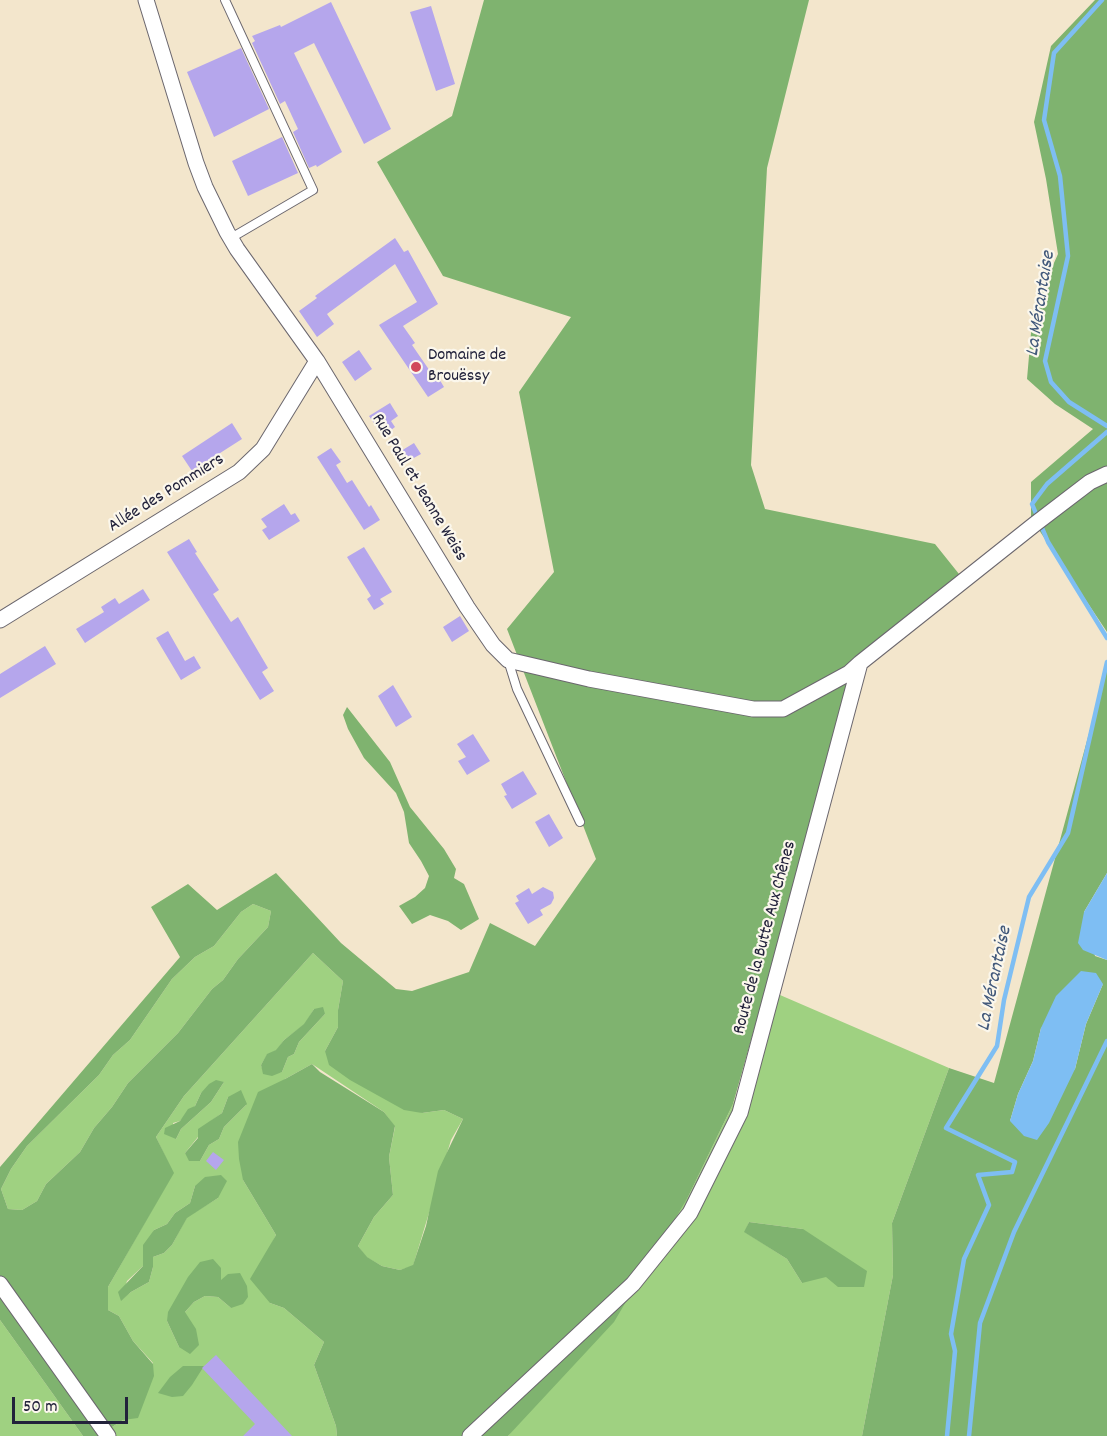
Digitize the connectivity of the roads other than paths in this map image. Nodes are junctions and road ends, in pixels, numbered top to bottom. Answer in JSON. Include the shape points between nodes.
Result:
{"nodes":[{"id":1,"x":146,"y":0,"type":"edge"},
{"id":2,"x":225,"y":0,"type":"edge"},
{"id":3,"x":231,"y":238,"type":"junction"},
{"id":4,"x":317,"y":361,"type":"junction"},
{"id":5,"x":1107,"y":474,"type":"edge"},
{"id":6,"x":0,"y":620,"type":"edge"},
{"id":7,"x":508,"y":660,"type":"junction"},
{"id":8,"x":860,"y":663,"type":"junction"},
{"id":9,"x":580,"y":822,"type":"dead end"},
{"id":10,"x":0,"y":1284,"type":"edge"},
{"id":11,"x":108,"y":1436,"type":"edge"},
{"id":12,"x":470,"y":1436,"type":"edge"}],
"edges":[{"from":1,"to":3,"type":"street","name":"Rue Paul et Jeanne Weiss","via":[[196,163]]},
{"from":2,"to":3,"type":"lane","via":[[313,190]]},
{"from":3,"to":4,"type":"street","name":"Rue Paul et Jeanne Weiss"},
{"from":4,"to":6,"type":"street","name":"Allée des Pommiers","via":[[264,449],[239,472]]},
{"from":4,"to":7,"type":"street","name":"Rue Paul et Jeanne Weiss","via":[[467,607]]},
{"from":5,"to":8,"type":"street","via":[[1090,482],[1040,520]]},
{"from":7,"to":8,"type":"street","via":[[753,709],[783,710]]},
{"from":7,"to":9,"type":"lane","via":[[517,689]]},
{"from":8,"to":12,"type":"street","name":"Route de la Butte Aux Chênes","via":[[740,1113],[690,1213],[633,1284]]},
{"from":10,"to":11,"type":"street"}]}
